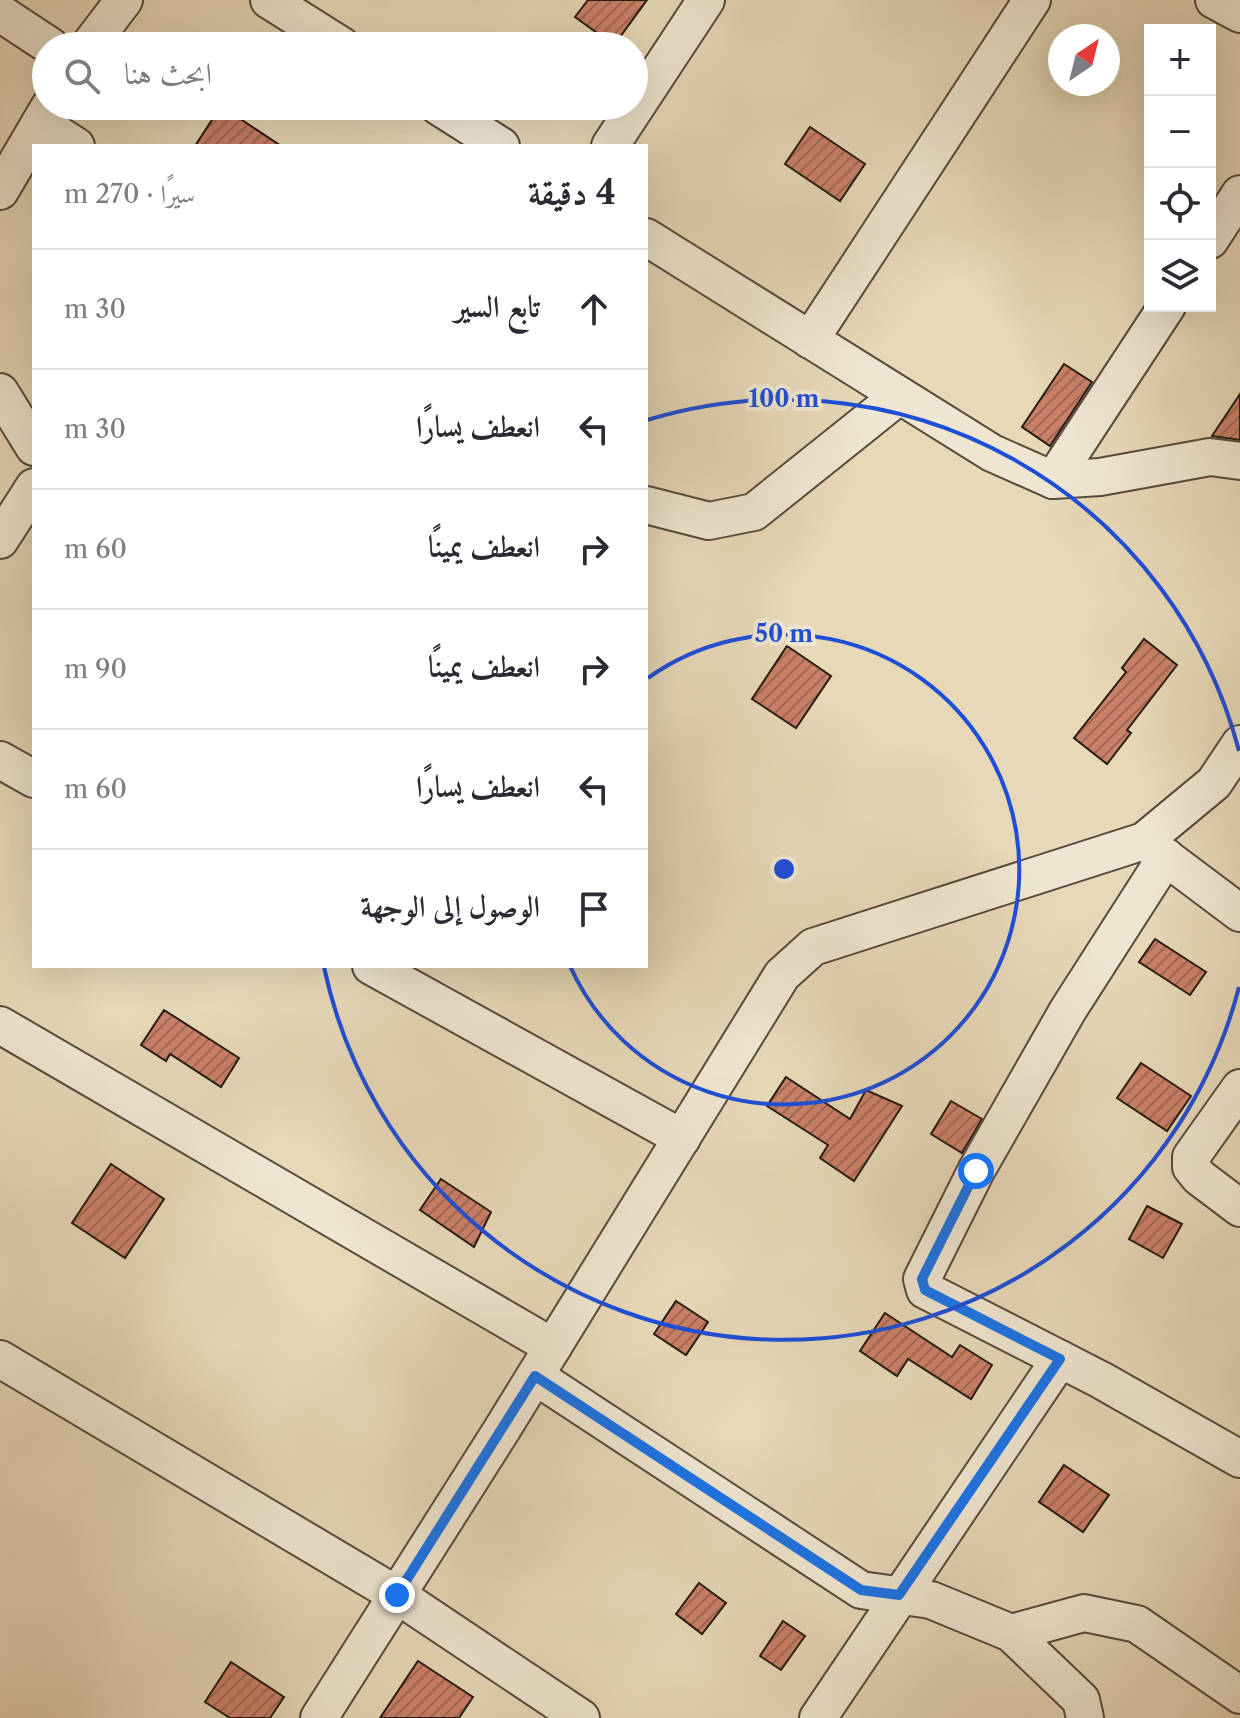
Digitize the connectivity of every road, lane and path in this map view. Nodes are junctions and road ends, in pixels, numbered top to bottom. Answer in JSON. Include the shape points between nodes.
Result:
{"nodes":[{"id":1,"x":124,"y":0,"type":"edge"},
{"id":2,"x":269,"y":0,"type":"edge"},
{"id":3,"x":706,"y":0,"type":"edge"},
{"id":4,"x":1032,"y":0,"type":"edge"},
{"id":5,"x":1214,"y":0,"type":"edge"},
{"id":6,"x":0,"y":13,"type":"edge"},
{"id":7,"x":1240,"y":14,"type":"edge"},
{"id":8,"x":100,"y":32,"type":"edge"},
{"id":9,"x":320,"y":32,"type":"edge"},
{"id":10,"x":32,"y":34,"type":"edge"},
{"id":11,"x":648,"y":88,"type":"edge"},
{"id":12,"x":42,"y":120,"type":"edge"},
{"id":13,"x":50,"y":120,"type":"edge"},
{"id":14,"x":460,"y":120,"type":"edge"},
{"id":15,"x":627,"y":120,"type":"edge"},
{"id":16,"x":74,"y":144,"type":"edge"},
{"id":17,"x":498,"y":144,"type":"edge"},
{"id":18,"x":611,"y":144,"type":"edge"},
{"id":19,"x":0,"y":191,"type":"edge"},
{"id":20,"x":1240,"y":194,"type":"edge"},
{"id":21,"x":1216,"y":231,"type":"edge"},
{"id":22,"x":648,"y":238,"type":"edge"},
{"id":23,"x":1163,"y":312,"type":"edge"},
{"id":24,"x":810,"y":340,"type":"junction"},
{"id":25,"x":0,"y":392,"type":"edge"},
{"id":26,"x":899,"y":396,"type":"junction"},
{"id":27,"x":18,"y":427,"type":"edge"},
{"id":28,"x":1240,"y":461,"type":"edge"},
{"id":29,"x":1053,"y":480,"type":"junction"},
{"id":30,"x":32,"y":490,"type":"edge"},
{"id":31,"x":648,"y":507,"type":"edge"},
{"id":32,"x":0,"y":540,"type":"edge"},
{"id":33,"x":1240,"y":744,"type":"edge"},
{"id":34,"x":0,"y":760,"type":"edge"},
{"id":35,"x":32,"y":778,"type":"edge"},
{"id":36,"x":1155,"y":849,"type":"junction"},
{"id":37,"x":1240,"y":913,"type":"edge"},
{"id":38,"x":375,"y":968,"type":"edge"},
{"id":39,"x":0,"y":1025,"type":"edge"},
{"id":40,"x":1240,"y":1088,"type":"edge"},
{"id":41,"x":682,"y":1138,"type":"junction"},
{"id":42,"x":1240,"y":1208,"type":"edge"},
{"id":43,"x":0,"y":1359,"type":"edge"},
{"id":44,"x":1060,"y":1359,"type":"junction"},
{"id":45,"x":544,"y":1362,"type":"junction"},
{"id":46,"x":1240,"y":1459,"type":"edge"},
{"id":47,"x":397,"y":1595,"type":"junction"},
{"id":48,"x":899,"y":1595,"type":"junction"},
{"id":49,"x":1011,"y":1633,"type":"junction"},
{"id":50,"x":1240,"y":1695,"type":"edge"},
{"id":51,"x":319,"y":1718,"type":"edge"},
{"id":52,"x":581,"y":1718,"type":"edge"},
{"id":53,"x":818,"y":1718,"type":"edge"},
{"id":54,"x":1085,"y":1718,"type":"edge"}],
"edges":[{"from":1,"to":8,"type":"street"},
{"from":2,"to":9,"type":"street"},
{"from":3,"to":11,"type":"street"},
{"from":4,"to":24,"type":"street"},
{"from":5,"to":7,"type":"street"},
{"from":6,"to":10,"type":"street"},
{"from":12,"to":19,"type":"street"},
{"from":13,"to":16,"type":"street"},
{"from":14,"to":17,"type":"street"},
{"from":15,"to":18,"type":"street"},
{"from":20,"to":21,"type":"street"},
{"from":22,"to":24,"type":"street"},
{"from":23,"to":29,"type":"street"},
{"from":24,"to":26,"type":"street"},
{"from":25,"to":27,"type":"street"},
{"from":26,"to":29,"type":"street","via":[[992,453]]},
{"from":26,"to":31,"type":"street","via":[[754,512],[709,521]]},
{"from":28,"to":29,"type":"street","via":[[1210,457]]},
{"from":30,"to":32,"type":"street"},
{"from":33,"to":36,"type":"street","via":[[1214,783]]},
{"from":34,"to":35,"type":"street"},
{"from":36,"to":37,"type":"street"},
{"from":36,"to":41,"type":"street","via":[[813,947],[782,975]]},
{"from":36,"to":44,"type":"street","via":[[922,1279],[925,1290]]},
{"from":38,"to":41,"type":"street"},
{"from":39,"to":45,"type":"street"},
{"from":40,"to":42,"type":"street","via":[[1191,1157],[1199,1177]]},
{"from":41,"to":45,"type":"street"},
{"from":43,"to":47,"type":"street"},
{"from":44,"to":46,"type":"street"},
{"from":44,"to":48,"type":"street"},
{"from":45,"to":47,"type":"street"},
{"from":45,"to":48,"type":"street","via":[[861,1590]]},
{"from":47,"to":51,"type":"street"},
{"from":47,"to":52,"type":"street"},
{"from":48,"to":49,"type":"street","via":[[931,1600]]},
{"from":48,"to":53,"type":"street"},
{"from":49,"to":50,"type":"street","via":[[1084,1613],[1137,1624]]},
{"from":49,"to":54,"type":"street","via":[[1081,1700]]}]}
